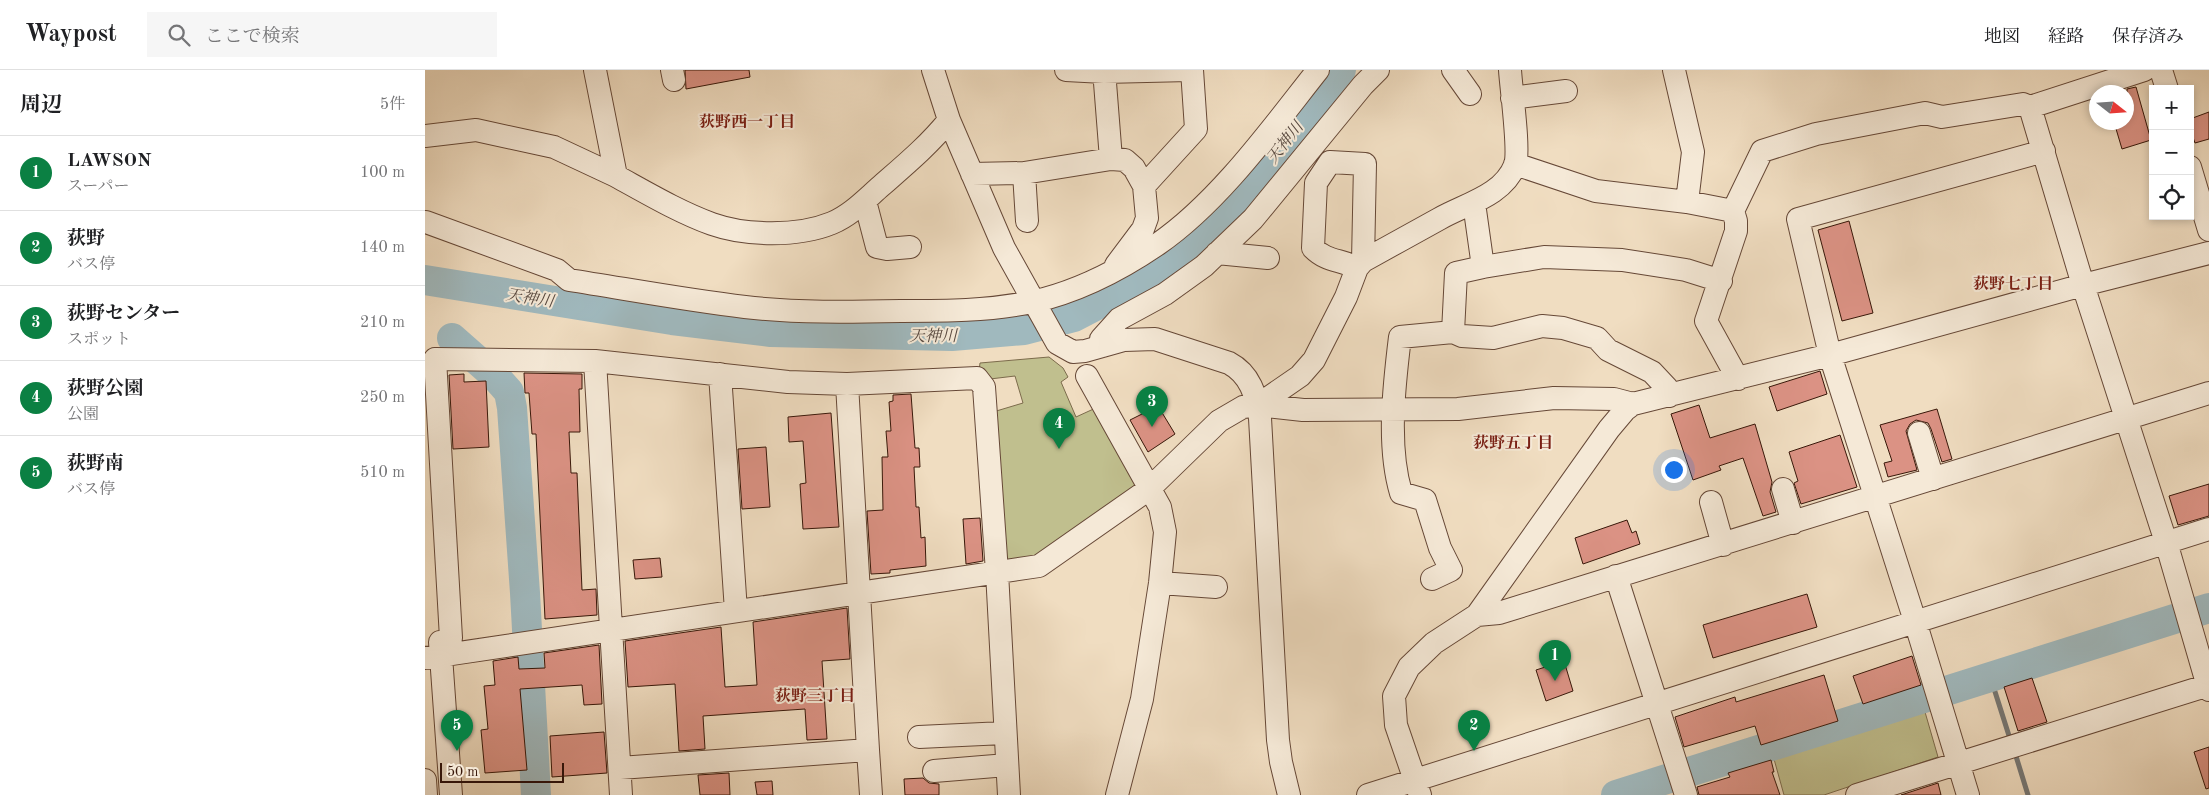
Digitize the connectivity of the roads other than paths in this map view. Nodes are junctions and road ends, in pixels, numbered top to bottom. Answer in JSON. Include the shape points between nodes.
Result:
{"nodes":[{"id":1,"x":595,"y":70,"type":"edge"},
{"id":2,"x":933,"y":70,"type":"edge"},
{"id":3,"x":1066,"y":70,"type":"edge"},
{"id":4,"x":1189,"y":70,"type":"edge"},
{"id":5,"x":1192,"y":70,"type":"edge"},
{"id":6,"x":1318,"y":70,"type":"edge"},
{"id":7,"x":1378,"y":70,"type":"edge"},
{"id":8,"x":1453,"y":70,"type":"edge"},
{"id":9,"x":1510,"y":70,"type":"edge"},
{"id":10,"x":1674,"y":70,"type":"edge"},
{"id":11,"x":2144,"y":70,"type":"edge"},
{"id":12,"x":2161,"y":70,"type":"edge"},
{"id":13,"x":1104,"y":71,"type":"edge"},
{"id":14,"x":2166,"y":85,"type":"edge"},
{"id":15,"x":1566,"y":91,"type":"dead end"},
{"id":16,"x":1470,"y":94,"type":"dead end"},
{"id":17,"x":1512,"y":98,"type":"junction"},
{"id":18,"x":2030,"y":107,"type":"junction"},
{"id":19,"x":949,"y":120,"type":"junction"},
{"id":20,"x":425,"y":136,"type":"edge"},
{"id":21,"x":2044,"y":151,"type":"junction"},
{"id":22,"x":1111,"y":159,"type":"junction"},
{"id":23,"x":1515,"y":164,"type":"junction"},
{"id":24,"x":972,"y":174,"type":"junction"},
{"id":25,"x":1024,"y":174,"type":"junction"},
{"id":26,"x":2192,"y":175,"type":"edge"},
{"id":27,"x":616,"y":176,"type":"junction"},
{"id":28,"x":1144,"y":186,"type":"junction"},
{"id":29,"x":865,"y":200,"type":"junction"},
{"id":30,"x":1687,"y":202,"type":"junction"},
{"id":31,"x":1474,"y":203,"type":"junction"},
{"id":32,"x":1733,"y":211,"type":"junction"},
{"id":33,"x":425,"y":217,"type":"edge"},
{"id":34,"x":1027,"y":221,"type":"dead end"},
{"id":35,"x":2209,"y":230,"type":"edge"},
{"id":36,"x":910,"y":247,"type":"dead end"},
{"id":37,"x":1217,"y":253,"type":"junction"},
{"id":38,"x":2209,"y":253,"type":"edge"},
{"id":39,"x":1268,"y":258,"type":"dead end"},
{"id":40,"x":1483,"y":267,"type":"junction"},
{"id":41,"x":1111,"y":272,"type":"junction"},
{"id":42,"x":1721,"y":281,"type":"junction"},
{"id":43,"x":2083,"y":285,"type":"junction"},
{"id":44,"x":1034,"y":301,"type":"junction"},
{"id":45,"x":1453,"y":332,"type":"junction"},
{"id":46,"x":1103,"y":346,"type":"junction"},
{"id":47,"x":1830,"y":354,"type":"junction"},
{"id":48,"x":595,"y":360,"type":"junction"},
{"id":49,"x":720,"y":374,"type":"junction"},
{"id":50,"x":1087,"y":376,"type":"dead end"},
{"id":51,"x":1738,"y":378,"type":"junction"},
{"id":52,"x":847,"y":384,"type":"junction"},
{"id":53,"x":2209,"y":392,"type":"edge"},
{"id":54,"x":1669,"y":396,"type":"junction"},
{"id":55,"x":425,"y":404,"type":"edge"},
{"id":56,"x":1633,"y":404,"type":"junction"},
{"id":57,"x":1258,"y":405,"type":"junction"},
{"id":58,"x":1393,"y":410,"type":"junction"},
{"id":59,"x":2125,"y":419,"type":"junction"},
{"id":60,"x":1919,"y":434,"type":"dead end"},
{"id":61,"x":1933,"y":479,"type":"junction"},
{"id":62,"x":1783,"y":489,"type":"dead end"},
{"id":63,"x":1875,"y":497,"type":"junction"},
{"id":64,"x":1154,"y":498,"type":"junction"},
{"id":65,"x":1711,"y":502,"type":"dead end"},
{"id":66,"x":1793,"y":523,"type":"junction"},
{"id":67,"x":2209,"y":529,"type":"edge"},
{"id":68,"x":2165,"y":542,"type":"junction"},
{"id":69,"x":1723,"y":545,"type":"junction"},
{"id":70,"x":997,"y":572,"type":"junction"},
{"id":71,"x":1616,"y":576,"type":"junction"},
{"id":72,"x":1432,"y":579,"type":"dead end"},
{"id":73,"x":1160,"y":583,"type":"junction"},
{"id":74,"x":1216,"y":587,"type":"dead end"},
{"id":75,"x":859,"y":592,"type":"junction"},
{"id":76,"x":736,"y":611,"type":"junction"},
{"id":77,"x":1477,"y":615,"type":"junction"},
{"id":78,"x":1915,"y":621,"type":"junction"},
{"id":79,"x":611,"y":630,"type":"junction"},
{"id":80,"x":433,"y":657,"type":"edge"},
{"id":81,"x":2209,"y":687,"type":"edge"},
{"id":82,"x":1658,"y":705,"type":"junction"},
{"id":83,"x":1004,"y":733,"type":"junction"},
{"id":84,"x":919,"y":737,"type":"dead end"},
{"id":85,"x":868,"y":750,"type":"junction"},
{"id":86,"x":1957,"y":763,"type":"junction"},
{"id":87,"x":1007,"y":765,"type":"junction"},
{"id":88,"x":620,"y":768,"type":"junction"},
{"id":89,"x":933,"y":771,"type":"dead end"},
{"id":90,"x":425,"y":780,"type":"edge"},
{"id":91,"x":1682,"y":781,"type":"edge"},
{"id":92,"x":1418,"y":787,"type":"edge"},
{"id":93,"x":426,"y":795,"type":"edge"},
{"id":94,"x":451,"y":795,"type":"edge"},
{"id":95,"x":621,"y":795,"type":"edge"},
{"id":96,"x":871,"y":795,"type":"edge"},
{"id":97,"x":1009,"y":795,"type":"edge"},
{"id":98,"x":1117,"y":795,"type":"edge"},
{"id":99,"x":1289,"y":795,"type":"edge"},
{"id":100,"x":1369,"y":795,"type":"edge"},
{"id":101,"x":1857,"y":795,"type":"edge"},
{"id":102,"x":1967,"y":795,"type":"edge"}],
"edges":[{"from":1,"to":27,"type":"street"},
{"from":2,"to":19,"type":"street"},
{"from":3,"to":13,"type":"street"},
{"from":4,"to":13,"type":"street"},
{"from":5,"to":28,"type":"street","via":[[1196,129]]},
{"from":6,"to":41,"type":"street","via":[[1204,205],[1160,242]]},
{"from":7,"to":37,"type":"street","via":[[1253,219]]},
{"from":8,"to":16,"type":"street"},
{"from":9,"to":17,"type":"street"},
{"from":10,"to":30,"type":"street","via":[[1693,152]]},
{"from":11,"to":18,"type":"street"},
{"from":12,"to":14,"type":"street"},
{"from":13,"to":22,"type":"street"},
{"from":15,"to":17,"type":"street"},
{"from":17,"to":23,"type":"street"},
{"from":18,"to":21,"type":"street"},
{"from":18,"to":32,"type":"street","via":[[2023,104],[1942,117],[1925,113],[1816,134],[1762,151]]},
{"from":19,"to":24,"type":"street"},
{"from":19,"to":29,"type":"street","via":[[931,142]]},
{"from":20,"to":27,"type":"street","via":[[476,130],[554,146]]},
{"from":21,"to":43,"type":"street"},
{"from":21,"to":47,"type":"street","via":[[1799,219]]},
{"from":22,"to":25,"type":"street"},
{"from":22,"to":28,"type":"street","via":[[1125,160],[1134,168]]},
{"from":23,"to":30,"type":"street","via":[[1596,191]]},
{"from":23,"to":31,"type":"street","via":[[1493,192]]},
{"from":24,"to":25,"type":"street"},
{"from":24,"to":44,"type":"street","via":[[1004,248]]},
{"from":25,"to":34,"type":"street"},
{"from":26,"to":35,"type":"street"},
{"from":27,"to":29,"type":"street","via":[[712,224],[762,233],[831,223]]},
{"from":28,"to":41,"type":"street","via":[[1147,218]]},
{"from":29,"to":36,"type":"street","via":[[877,247],[888,255]]},
{"from":30,"to":32,"type":"street"},
{"from":31,"to":40,"type":"street"},
{"from":31,"to":57,"type":"street","via":[[1440,218],[1360,265],[1314,360],[1300,376]]},
{"from":32,"to":42,"type":"street","via":[[1736,232]]},
{"from":33,"to":44,"type":"street","via":[[557,270],[569,280],[746,307],[982,310]]},
{"from":37,"to":39,"type":"street"},
{"from":37,"to":46,"type":"street","via":[[1165,294],[1119,319],[1101,339]]},
{"from":38,"to":43,"type":"street"},
{"from":40,"to":42,"type":"street","via":[[1544,257],[1622,260],[1687,270]]},
{"from":40,"to":45,"type":"street","via":[[1456,273]]},
{"from":41,"to":44,"type":"street","via":[[1081,286]]},
{"from":42,"to":51,"type":"street","via":[[1706,321]]},
{"from":43,"to":47,"type":"street"},
{"from":43,"to":59,"type":"street"},
{"from":44,"to":46,"type":"street","via":[[1057,343],[1073,352]]},
{"from":45,"to":54,"type":"street","via":[[1462,336],[1493,338],[1542,326],[1563,328],[1597,338],[1608,350],[1652,372],[1667,388]]},
{"from":45,"to":58,"type":"street","via":[[1399,337]]},
{"from":46,"to":57,"type":"street","via":[[1124,340],[1155,339],[1229,363],[1247,379]]},
{"from":47,"to":51,"type":"street"},
{"from":47,"to":63,"type":"street"},
{"from":48,"to":49,"type":"street"},
{"from":48,"to":79,"type":"street"},
{"from":48,"to":80,"type":"street","via":[[435,359],[451,638]]},
{"from":49,"to":52,"type":"street","via":[[788,382]]},
{"from":49,"to":76,"type":"street"},
{"from":50,"to":64,"type":"street"},
{"from":51,"to":54,"type":"street"},
{"from":52,"to":70,"type":"street","via":[[977,378],[984,387]]},
{"from":52,"to":75,"type":"street"},
{"from":53,"to":59,"type":"street"},
{"from":54,"to":56,"type":"street"},
{"from":55,"to":80,"type":"street"},
{"from":56,"to":58,"type":"street","via":[[1614,399],[1554,398],[1494,406]]},
{"from":56,"to":77,"type":"street","via":[[1609,429]]},
{"from":57,"to":58,"type":"street","via":[[1303,410]]},
{"from":57,"to":64,"type":"street","via":[[1243,407],[1219,421]]},
{"from":57,"to":99,"type":"street","via":[[1278,740]]},
{"from":58,"to":72,"type":"street","via":[[1397,479],[1401,493],[1425,500],[1440,548],[1451,570]]},
{"from":59,"to":61,"type":"street"},
{"from":59,"to":68,"type":"street"},
{"from":60,"to":61,"type":"street"},
{"from":61,"to":63,"type":"street"},
{"from":62,"to":66,"type":"street"},
{"from":63,"to":66,"type":"street"},
{"from":63,"to":78,"type":"street"},
{"from":64,"to":70,"type":"street","via":[[1039,566]]},
{"from":64,"to":73,"type":"street","via":[[1165,532]]},
{"from":65,"to":69,"type":"street"},
{"from":66,"to":69,"type":"street"},
{"from":67,"to":68,"type":"street"},
{"from":68,"to":78,"type":"street"},
{"from":68,"to":81,"type":"street"},
{"from":69,"to":71,"type":"street"},
{"from":70,"to":75,"type":"street"},
{"from":70,"to":83,"type":"street"},
{"from":71,"to":77,"type":"street","via":[[1499,613]]},
{"from":71,"to":82,"type":"street"},
{"from":73,"to":74,"type":"street"},
{"from":73,"to":98,"type":"street","via":[[1142,698]]},
{"from":75,"to":76,"type":"street"},
{"from":75,"to":85,"type":"street"},
{"from":76,"to":79,"type":"street"},
{"from":77,"to":92,"type":"street","via":[[1434,643],[1409,666],[1394,696],[1397,725]]},
{"from":78,"to":82,"type":"street"},
{"from":78,"to":86,"type":"street"},
{"from":79,"to":80,"type":"street"},
{"from":79,"to":88,"type":"street"},
{"from":80,"to":94,"type":"street"},
{"from":81,"to":86,"type":"street"},
{"from":82,"to":91,"type":"street"},
{"from":82,"to":92,"type":"street"},
{"from":83,"to":84,"type":"street"},
{"from":83,"to":87,"type":"street"},
{"from":85,"to":88,"type":"street"},
{"from":85,"to":96,"type":"street"},
{"from":86,"to":101,"type":"street"},
{"from":86,"to":102,"type":"street"},
{"from":87,"to":89,"type":"street"},
{"from":87,"to":97,"type":"street"},
{"from":88,"to":95,"type":"street"},
{"from":90,"to":93,"type":"street"},
{"from":92,"to":100,"type":"street"}]}
